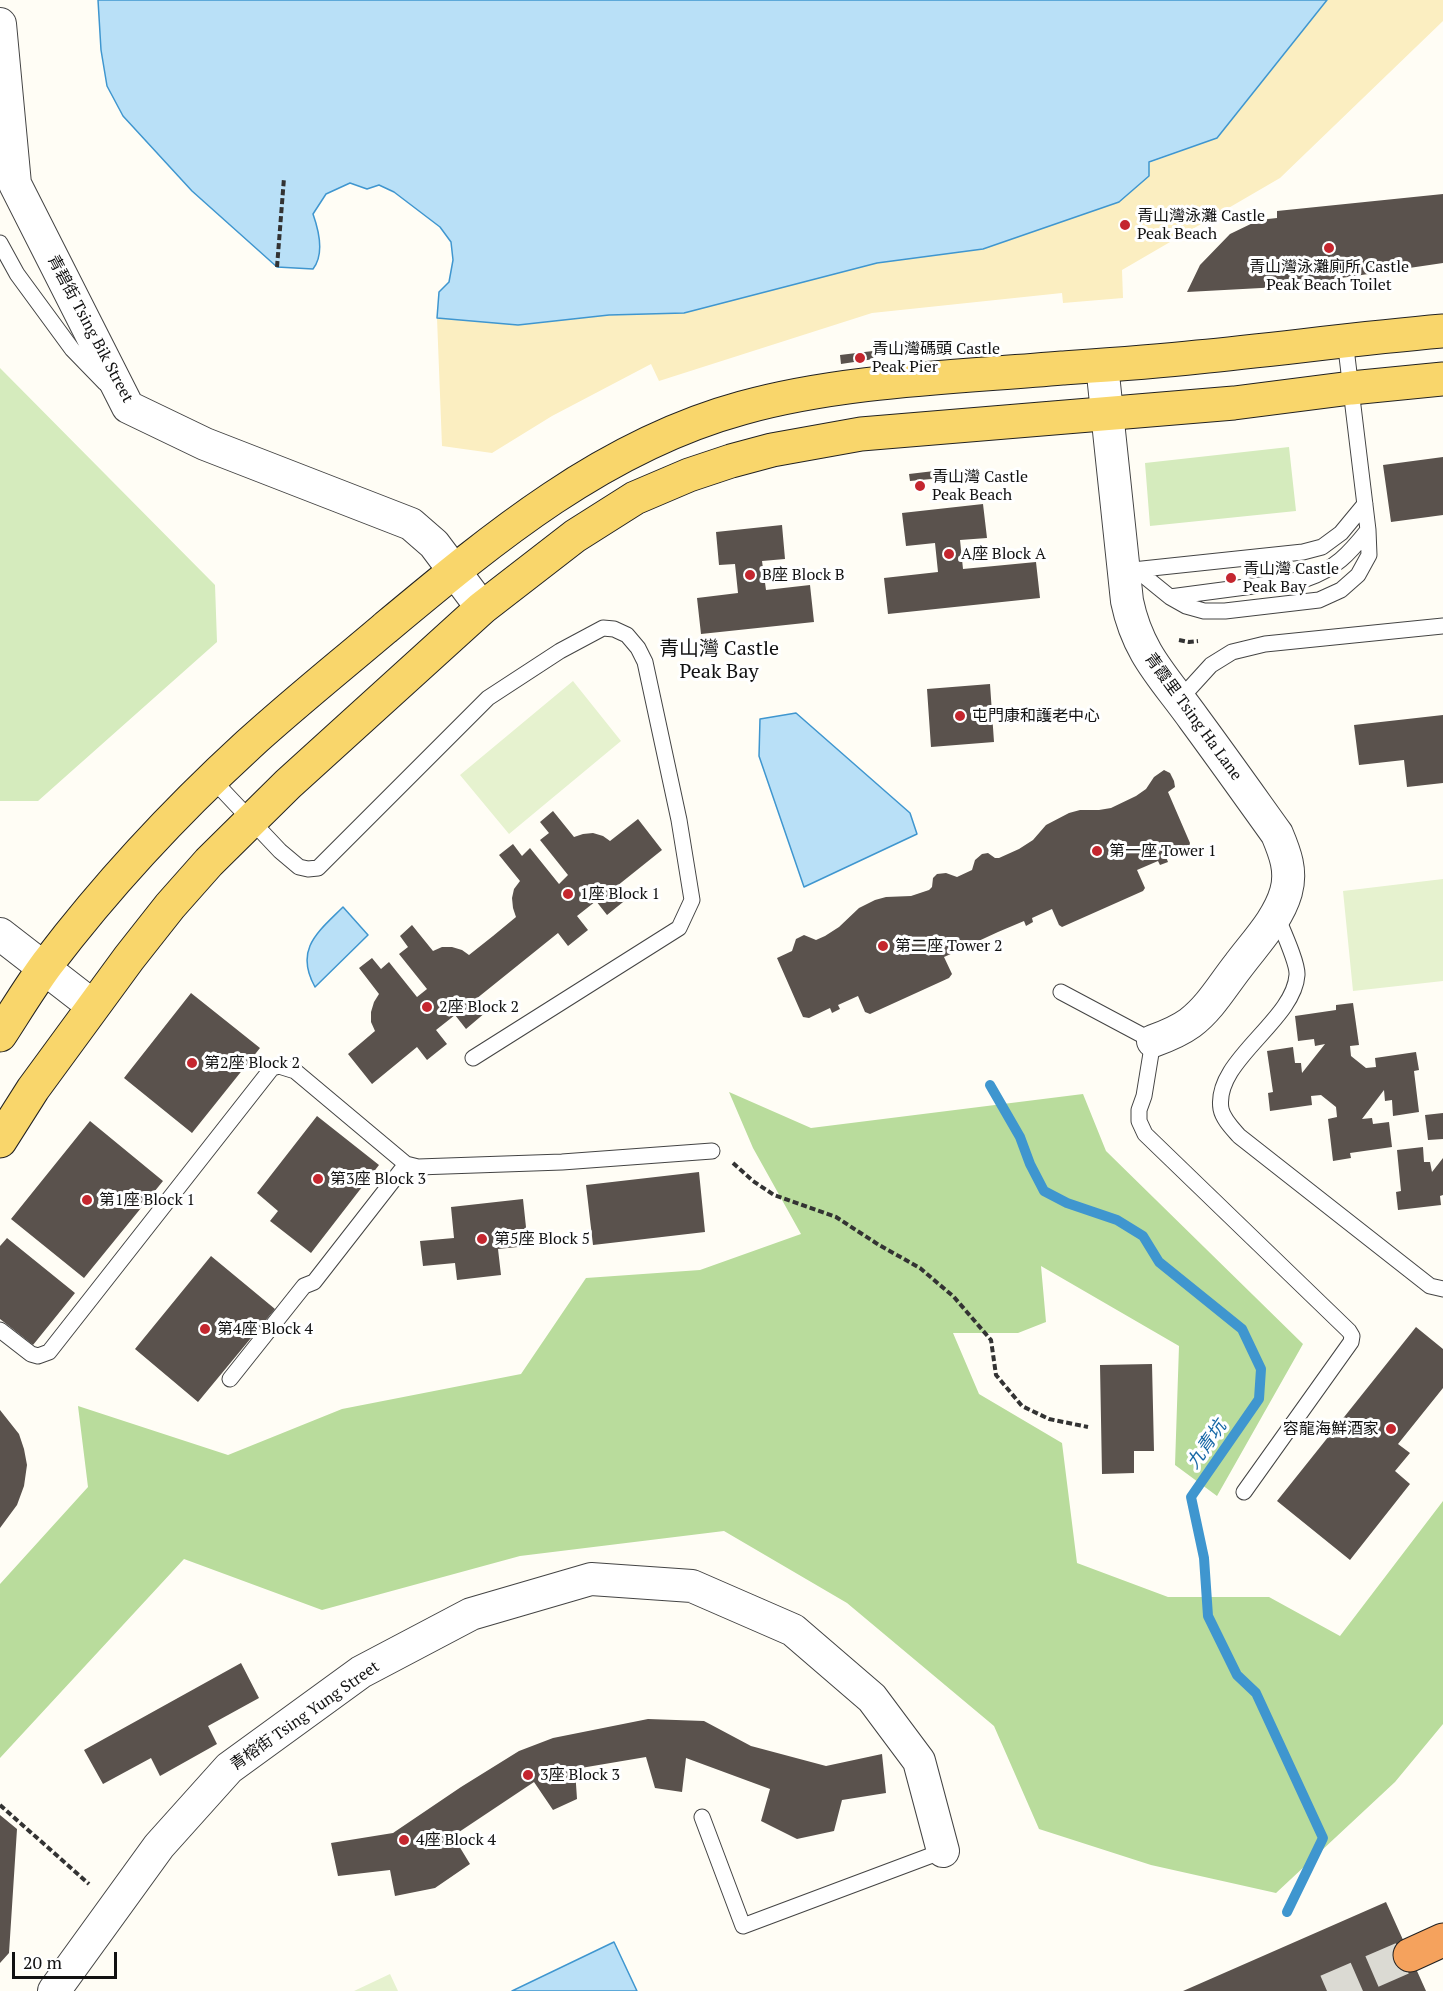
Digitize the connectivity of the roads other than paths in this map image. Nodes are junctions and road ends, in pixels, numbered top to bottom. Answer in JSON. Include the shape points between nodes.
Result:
{"nodes":[{"id":1,"x":0,"y":24,"type":"edge"},
{"id":2,"x":0,"y":243,"type":"edge"},
{"id":3,"x":1443,"y":331,"type":"edge"},
{"id":4,"x":1345,"y":340,"type":"junction"},
{"id":5,"x":1102,"y":365,"type":"junction"},
{"id":6,"x":1443,"y":379,"type":"edge"},
{"id":7,"x":1351,"y":388,"type":"junction"},
{"id":8,"x":128,"y":407,"type":"junction"},
{"id":9,"x":1107,"y":414,"type":"junction"},
{"id":10,"x":1365,"y":504,"type":"junction"},
{"id":11,"x":1368,"y":530,"type":"junction"},
{"id":12,"x":1131,"y":570,"type":"junction"},
{"id":13,"x":454,"y":571,"type":"junction"},
{"id":14,"x":1170,"y":597,"type":"junction"},
{"id":15,"x":482,"y":608,"type":"junction"},
{"id":16,"x":1443,"y":626,"type":"edge"},
{"id":17,"x":1180,"y":699,"type":"junction"},
{"id":18,"x":212,"y":779,"type":"junction"},
{"id":19,"x":251,"y":820,"type":"junction"},
{"id":20,"x":1276,"y":914,"type":"junction"},
{"id":21,"x":0,"y":934,"type":"edge"},
{"id":22,"x":44,"y":969,"type":"junction"},
{"id":23,"x":1061,"y":992,"type":"dead end"},
{"id":24,"x":93,"y":1006,"type":"junction"},
{"id":25,"x":0,"y":1035,"type":"edge"},
{"id":26,"x":1153,"y":1041,"type":"junction"},
{"id":27,"x":473,"y":1058,"type":"dead end"},
{"id":28,"x":0,"y":1142,"type":"edge"},
{"id":29,"x":712,"y":1151,"type":"road end"},
{"id":30,"x":406,"y":1164,"type":"junction"},
{"id":31,"x":1443,"y":1289,"type":"edge"},
{"id":32,"x":0,"y":1330,"type":"edge"},
{"id":33,"x":230,"y":1379,"type":"dead end"},
{"id":34,"x":1244,"y":1492,"type":"dead end"},
{"id":35,"x":702,"y":1817,"type":"dead end"},
{"id":36,"x":943,"y":1851,"type":"joint"},
{"id":37,"x":1443,"y":1940,"type":"edge"},
{"id":38,"x":1410,"y":1955,"type":"tunnel mouth"},
{"id":39,"x":54,"y":1991,"type":"edge"}],
"edges":[{"from":1,"to":8,"type":"street","name":"青碧街 Tsing Bik Street","via":[[15,184]]},
{"from":2,"to":8,"type":"lane","via":[[17,274],[72,349]]},
{"from":3,"to":4,"type":"main road"},
{"from":4,"to":5,"type":"main road"},
{"from":4,"to":7,"type":"lane"},
{"from":5,"to":9,"type":"street","name":"青霞里 Tsing Ha Lane"},
{"from":5,"to":13,"type":"main road","via":[[861,386],[745,407],[697,421],[629,451],[574,484]]},
{"from":6,"to":7,"type":"main road"},
{"from":7,"to":9,"type":"main road","via":[[1234,404]]},
{"from":7,"to":10,"type":"lane"},
{"from":8,"to":13,"type":"street","name":"青碧街 Tsing Bik Street","via":[[205,444],[411,524],[434,544]]},
{"from":9,"to":12,"type":"street","name":"青霞里 Tsing Ha Lane"},
{"from":9,"to":15,"type":"main road","via":[[861,434],[731,461],[635,498],[575,536]]},
{"from":10,"to":11,"type":"lane"},
{"from":10,"to":12,"type":"lane","via":[[1341,533],[1322,547]]},
{"from":11,"to":14,"type":"lane","via":[[1348,556],[1306,579]]},
{"from":11,"to":14,"type":"lane","via":[[1369,555],[1358,575],[1341,590],[1319,600],[1204,611]]},
{"from":12,"to":14,"type":"lane"},
{"from":12,"to":17,"type":"street","name":"青霞里 Tsing Ha Lane","via":[[1127,601],[1134,630],[1146,655]]},
{"from":13,"to":15,"type":"street","name":"青碧街 Tsing Bik Street"},
{"from":13,"to":18,"type":"main road","via":[[293,704]]},
{"from":15,"to":19,"type":"main road"},
{"from":16,"to":17,"type":"lane","via":[[1264,644],[1232,652],[1211,665]]},
{"from":17,"to":20,"type":"street","name":"青霞里 Tsing Ha Lane","via":[[1277,834],[1289,869],[1286,892]]},
{"from":18,"to":19,"type":"lane"},
{"from":18,"to":22,"type":"main road","via":[[118,878]]},
{"from":19,"to":24,"type":"main road","via":[[170,906]]},
{"from":19,"to":27,"type":"lane","via":[[299,867],[318,868],[488,698],[603,628],[627,635],[645,662],[692,900],[678,928]]},
{"from":20,"to":26,"type":"street","name":"青霞里 Tsing Ha Lane","via":[[1206,1009],[1172,1035]]},
{"from":20,"to":31,"type":"lane","via":[[1298,972],[1295,989],[1230,1073],[1221,1092],[1221,1110],[1239,1136],[1430,1286]]},
{"from":21,"to":22,"type":"street"},
{"from":22,"to":24,"type":"street"},
{"from":22,"to":25,"type":"main road"},
{"from":23,"to":26,"type":"lane"},
{"from":24,"to":28,"type":"main road"},
{"from":26,"to":34,"type":"lane","via":[[1139,1110],[1144,1134],[1352,1336]]},
{"from":29,"to":30,"type":"lane","via":[[562,1162],[418,1167]]},
{"from":30,"to":32,"type":"lane","via":[[294,1071],[272,1068],[49,1352],[31,1354]]},
{"from":30,"to":33,"type":"lane","via":[[314,1282],[304,1286]]},
{"from":35,"to":36,"type":"lane","via":[[743,1926]]},
{"from":36,"to":39,"type":"street","name":"青榕街 Tsing Yung Street","via":[[919,1761],[872,1698],[792,1630],[692,1586],[591,1579],[471,1614],[361,1672],[229,1767],[159,1846]]},
{"from":37,"to":38,"type":"highway"}]}
